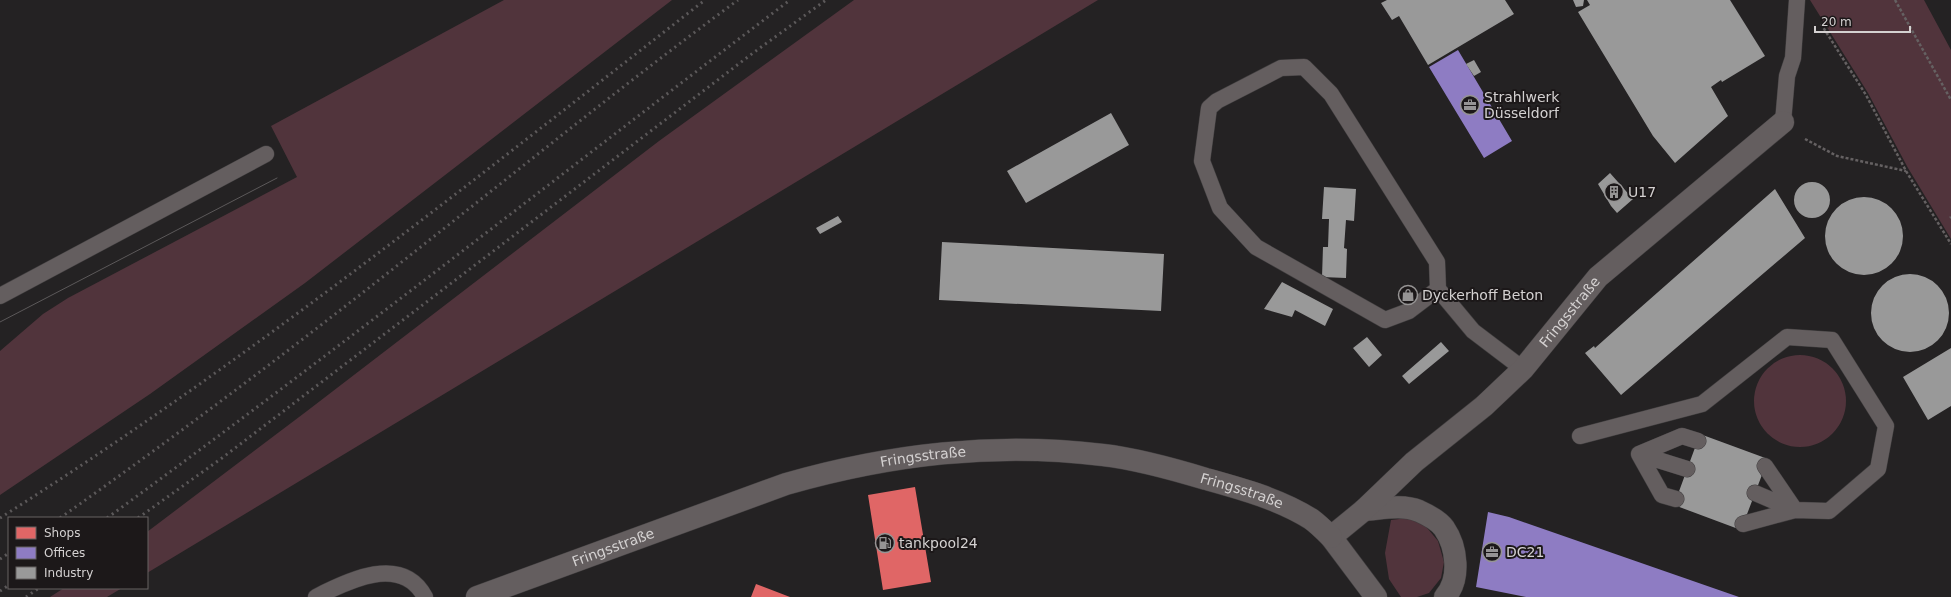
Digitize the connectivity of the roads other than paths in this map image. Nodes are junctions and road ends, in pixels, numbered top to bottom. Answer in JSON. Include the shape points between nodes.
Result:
{"nodes":[{"id":1,"x":1797,"y":0,"type":"edge"},
{"id":2,"x":1783,"y":122,"type":"joint"},
{"id":3,"x":266,"y":154,"type":"dead end"},
{"id":4,"x":1438,"y":289,"type":"junction"},
{"id":5,"x":0,"y":296,"type":"edge"},
{"id":6,"x":1523,"y":369,"type":"junction"},
{"id":7,"x":1580,"y":436,"type":"dead end"},
{"id":8,"x":1698,"y":441,"type":"dead end"},
{"id":9,"x":1639,"y":454,"type":"junction"},
{"id":10,"x":1765,"y":466,"type":"dead end"},
{"id":11,"x":1687,"y":469,"type":"dead end"},
{"id":12,"x":1755,"y":493,"type":"dead end"},
{"id":13,"x":1676,"y":499,"type":"dead end"},
{"id":14,"x":1364,"y":510,"type":"junction"},
{"id":15,"x":1795,"y":510,"type":"junction"},
{"id":16,"x":1743,"y":524,"type":"dead end"},
{"id":17,"x":1331,"y":537,"type":"junction"},
{"id":18,"x":316,"y":597,"type":"edge"},
{"id":19,"x":424,"y":597,"type":"edge"},
{"id":20,"x":477,"y":597,"type":"edge"},
{"id":21,"x":1376,"y":597,"type":"edge"},
{"id":22,"x":1445,"y":597,"type":"edge"}],
"edges":[{"from":1,"to":2,"type":"lane","via":[[1793,58],[1787,76]]},
{"from":2,"to":6,"type":"street","name":"Fringsstraße","via":[[1598,277]]},
{"from":3,"to":5,"type":"lane"},
{"from":4,"to":4,"type":"lane","via":[[1409,311],[1385,320],[1256,247],[1220,208],[1202,161],[1209,108],[1217,101],[1281,68],[1304,67],[1330,94],[1437,262]]},
{"from":4,"to":6,"type":"lane","via":[[1473,331]]},
{"from":6,"to":14,"type":"street","name":"Fringsstraße","via":[[1484,406],[1414,462]]},
{"from":7,"to":15,"type":"lane","via":[[1702,404],[1787,337],[1832,340],[1886,426],[1878,469],[1829,511]]},
{"from":8,"to":9,"type":"lane","via":[[1682,436]]},
{"from":9,"to":11,"type":"lane"},
{"from":9,"to":13,"type":"lane","via":[[1662,494]]},
{"from":10,"to":15,"type":"lane"},
{"from":12,"to":15,"type":"lane"},
{"from":14,"to":17,"type":"street","name":"Fringsstraße"},
{"from":14,"to":22,"type":"street","via":[[1418,510],[1433,518],[1444,529],[1456,562],[1450,591]]},
{"from":15,"to":16,"type":"lane"},
{"from":17,"to":20,"type":"street","name":"Fringsstraße","via":[[1312,520],[1289,507],[1248,491],[1166,468],[1105,455],[1008,448],[892,460],[825,473],[786,484]]},
{"from":17,"to":21,"type":"street"},
{"from":18,"to":19,"type":"lane","via":[[365,576],[399,574],[412,580]]}]}
